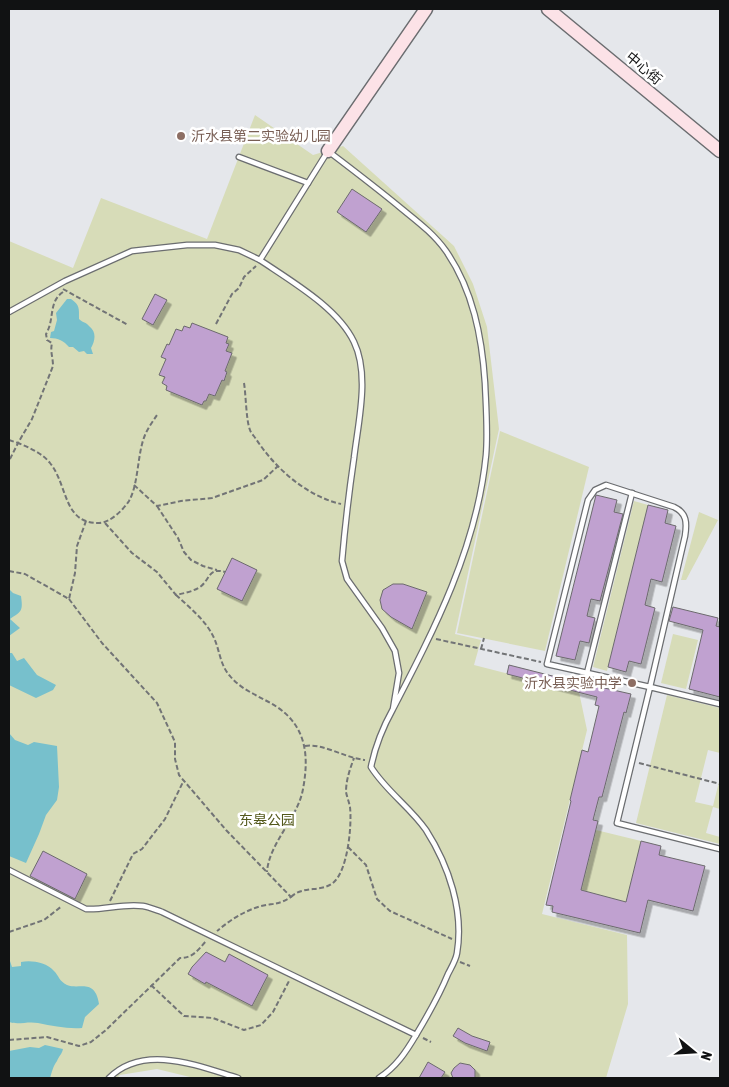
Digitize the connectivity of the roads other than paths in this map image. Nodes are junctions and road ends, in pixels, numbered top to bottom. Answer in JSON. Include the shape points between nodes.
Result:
{"nodes":[{"id":1,"x":426,"y":9,"type":"edge"},
{"id":2,"x":548,"y":9,"type":"edge"},
{"id":3,"x":328,"y":150,"type":"junction"},
{"id":4,"x":720,"y":151,"type":"edge"},
{"id":5,"x":239,"y":157,"type":"dead end"},
{"id":6,"x":308,"y":183,"type":"junction"},
{"id":7,"x":260,"y":260,"type":"junction"},
{"id":8,"x":9,"y":312,"type":"edge"},
{"id":9,"x":632,"y":493,"type":"junction"},
{"id":10,"x":587,"y":673,"type":"junction"},
{"id":11,"x":650,"y":687,"type":"junction"},
{"id":12,"x":720,"y":704,"type":"edge"},
{"id":13,"x":393,"y":709,"type":"junction"},
{"id":14,"x":720,"y":850,"type":"edge"},
{"id":15,"x":9,"y":870,"type":"edge"},
{"id":16,"x":416,"y":1035,"type":"junction"},
{"id":17,"x":109,"y":1078,"type":"edge"},
{"id":18,"x":238,"y":1078,"type":"edge"},
{"id":19,"x":379,"y":1078,"type":"edge"}],
"edges":[{"from":1,"to":3,"type":"main road"},
{"from":2,"to":4,"type":"main road","name":"中心街"},
{"from":3,"to":6,"type":"lane"},
{"from":3,"to":13,"type":"lane","via":[[426,229],[446,251],[472,305],[484,365],[486,453],[471,534],[447,600]]},
{"from":5,"to":6,"type":"lane"},
{"from":6,"to":7,"type":"lane"},
{"from":7,"to":8,"type":"lane","via":[[239,250],[215,245],[132,251]]},
{"from":7,"to":13,"type":"lane","via":[[316,298],[340,322],[354,341],[361,362],[361,398],[342,561],[347,579],[395,651],[399,673]]},
{"from":9,"to":10,"type":"lane"},
{"from":9,"to":10,"type":"lane","via":[[606,485],[591,494],[548,664]]},
{"from":9,"to":11,"type":"lane","via":[[679,509],[686,522]]},
{"from":10,"to":11,"type":"lane"},
{"from":11,"to":12,"type":"lane"},
{"from":11,"to":14,"type":"lane","via":[[618,823]]},
{"from":13,"to":16,"type":"lane","via":[[371,767],[426,831],[447,872],[455,895],[458,923],[457,955],[437,1000]]},
{"from":15,"to":16,"type":"lane","via":[[86,909],[143,906],[162,912]]},
{"from":16,"to":19,"type":"lane","via":[[405,1054]]},
{"from":17,"to":18,"type":"lane","via":[[132,1064],[178,1060]]}]}
